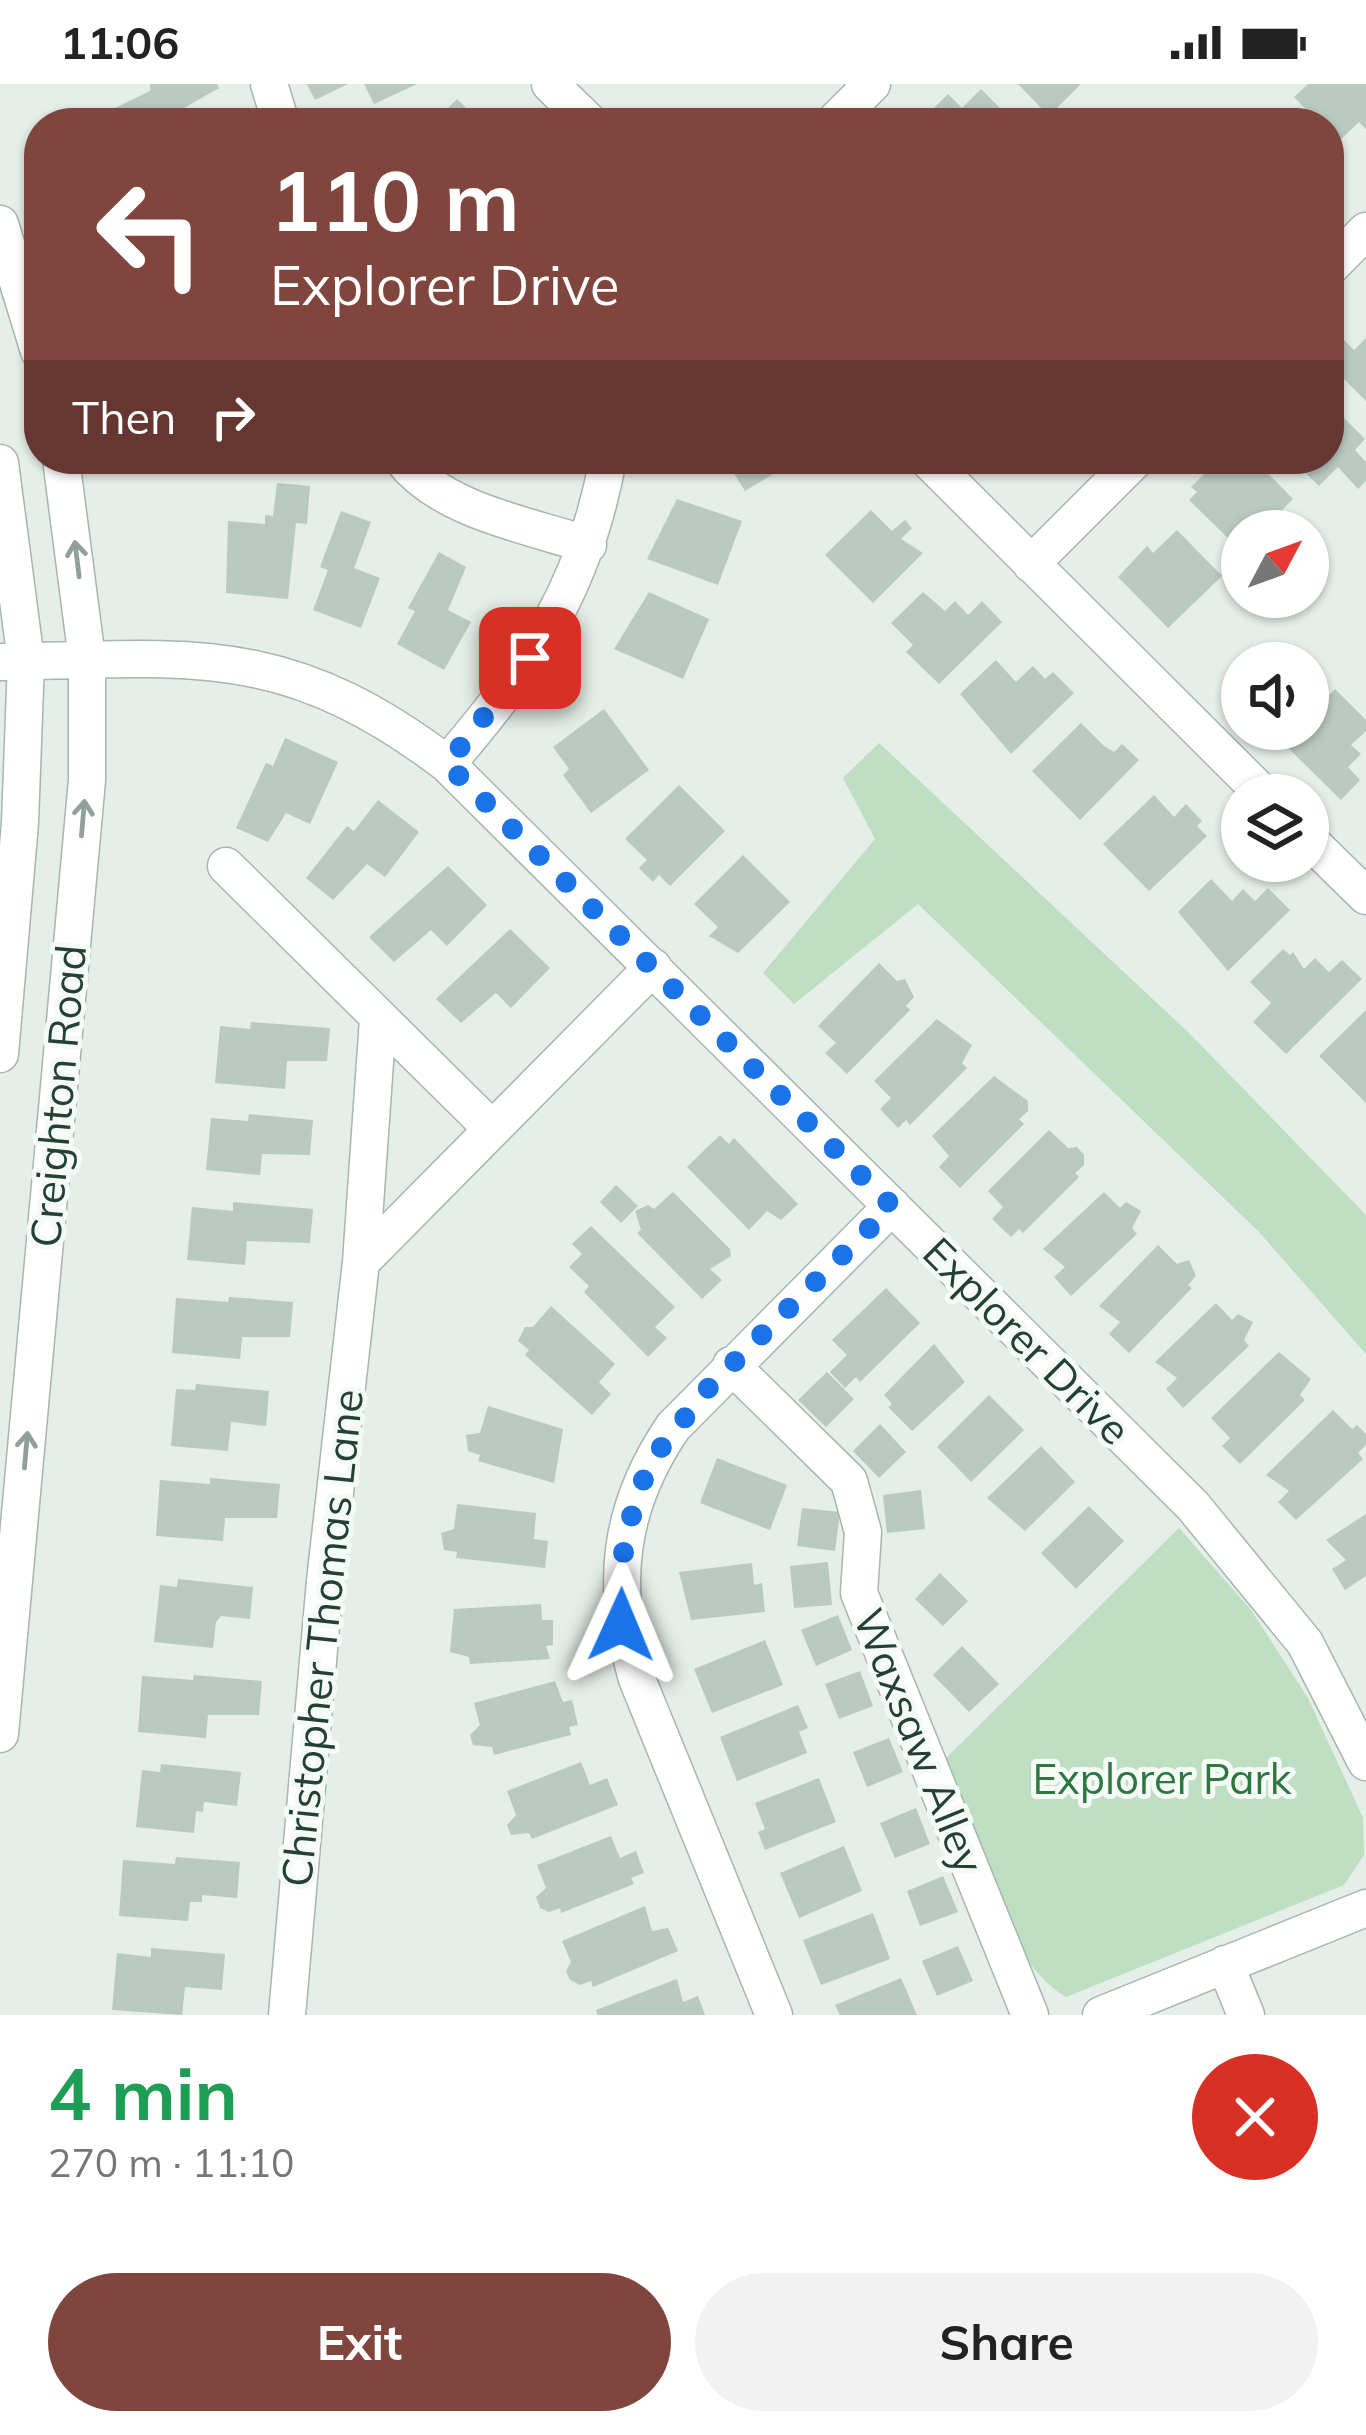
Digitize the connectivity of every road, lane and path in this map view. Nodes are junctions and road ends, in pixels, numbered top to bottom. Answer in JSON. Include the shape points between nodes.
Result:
{"nodes":[{"id":1,"x":550,"y":84,"type":"edge"},
{"id":2,"x":872,"y":84,"type":"edge"},
{"id":3,"x":575,"y":108,"type":"edge"},
{"id":4,"x":848,"y":108,"type":"edge"},
{"id":5,"x":0,"y":224,"type":"edge"},
{"id":6,"x":1366,"y":231,"type":"edge"},
{"id":7,"x":1344,"y":253,"type":"edge"},
{"id":8,"x":24,"y":302,"type":"edge"},
{"id":9,"x":0,"y":463,"type":"edge"},
{"id":10,"x":64,"y":474,"type":"edge"},
{"id":11,"x":413,"y":474,"type":"edge"},
{"id":12,"x":605,"y":474,"type":"edge"},
{"id":13,"x":942,"y":474,"type":"edge"},
{"id":14,"x":1121,"y":474,"type":"edge"},
{"id":15,"x":588,"y":545,"type":"junction"},
{"id":16,"x":1031,"y":564,"type":"junction"},
{"id":17,"x":87,"y":659,"type":"junction"},
{"id":18,"x":13,"y":661,"type":"edge"},
{"id":19,"x":447,"y":764,"type":"junction"},
{"id":20,"x":1243,"y":774,"type":"edge"},
{"id":21,"x":1329,"y":858,"type":"edge"},
{"id":22,"x":226,"y":866,"type":"dead end"},
{"id":23,"x":1363,"y":889,"type":"edge"},
{"id":24,"x":653,"y":968,"type":"junction"},
{"id":25,"x":378,"y":1019,"type":"junction"},
{"id":26,"x":0,"y":1054,"type":"edge"},
{"id":27,"x":491,"y":1128,"type":"junction"},
{"id":28,"x":892,"y":1206,"type":"junction"},
{"id":29,"x":361,"y":1262,"type":"junction"},
{"id":30,"x":731,"y":1365,"type":"junction"},
{"id":31,"x":0,"y":1734,"type":"edge"},
{"id":32,"x":1366,"y":1762,"type":"edge"},
{"id":33,"x":1366,"y":1908,"type":"edge"},
{"id":34,"x":1225,"y":1964,"type":"junction"},
{"id":35,"x":287,"y":2015,"type":"edge"},
{"id":36,"x":774,"y":2015,"type":"edge"},
{"id":37,"x":1030,"y":2015,"type":"edge"},
{"id":38,"x":1101,"y":2015,"type":"edge"},
{"id":39,"x":1246,"y":2015,"type":"edge"}],
"edges":[{"from":1,"to":3,"type":"street"},
{"from":2,"to":4,"type":"street"},
{"from":5,"to":8,"type":"street"},
{"from":6,"to":7,"type":"street"},
{"from":9,"to":18,"type":"street","name":"Creighton Road"},
{"from":17,"to":10,"type":"street","name":"Creighton Road","one_way":true},
{"from":11,"to":15,"type":"street","via":[[464,502]]},
{"from":12,"to":15,"type":"street"},
{"from":13,"to":16,"type":"street"},
{"from":14,"to":16,"type":"street"},
{"from":15,"to":19,"type":"street","via":[[566,602]]},
{"from":16,"to":20,"type":"street"},
{"from":17,"to":18,"type":"street","name":"Explorer Drive"},
{"from":17,"to":19,"type":"street","name":"Explorer Drive","via":[[201,660],[280,671],[338,692]]},
{"from":31,"to":17,"type":"street","name":"Creighton Road","one_way":true,"via":[[87,780]]},
{"from":18,"to":26,"type":"street","name":"Creighton Road","via":[[20,823]]},
{"from":19,"to":24,"type":"street","name":"Explorer Drive"},
{"from":21,"to":23,"type":"street"},
{"from":22,"to":25,"type":"street"},
{"from":24,"to":27,"type":"street"},
{"from":24,"to":28,"type":"street","name":"Explorer Drive"},
{"from":25,"to":27,"type":"street"},
{"from":25,"to":29,"type":"street","name":"Christopher Thomas Lane"},
{"from":27,"to":29,"type":"street"},
{"from":28,"to":30,"type":"street"},
{"from":28,"to":32,"type":"street","name":"Explorer Drive","via":[[1256,1577],[1305,1642]]},
{"from":29,"to":35,"type":"street","name":"Christopher Thomas Lane"},
{"from":30,"to":36,"type":"street","via":[[649,1463],[624,1539],[621,1625]]},
{"from":30,"to":37,"type":"street","name":"Waxsaw Alley","via":[[855,1493],[863,1532],[859,1594]]},
{"from":33,"to":34,"type":"street"},
{"from":34,"to":38,"type":"street"},
{"from":34,"to":39,"type":"street"}]}
